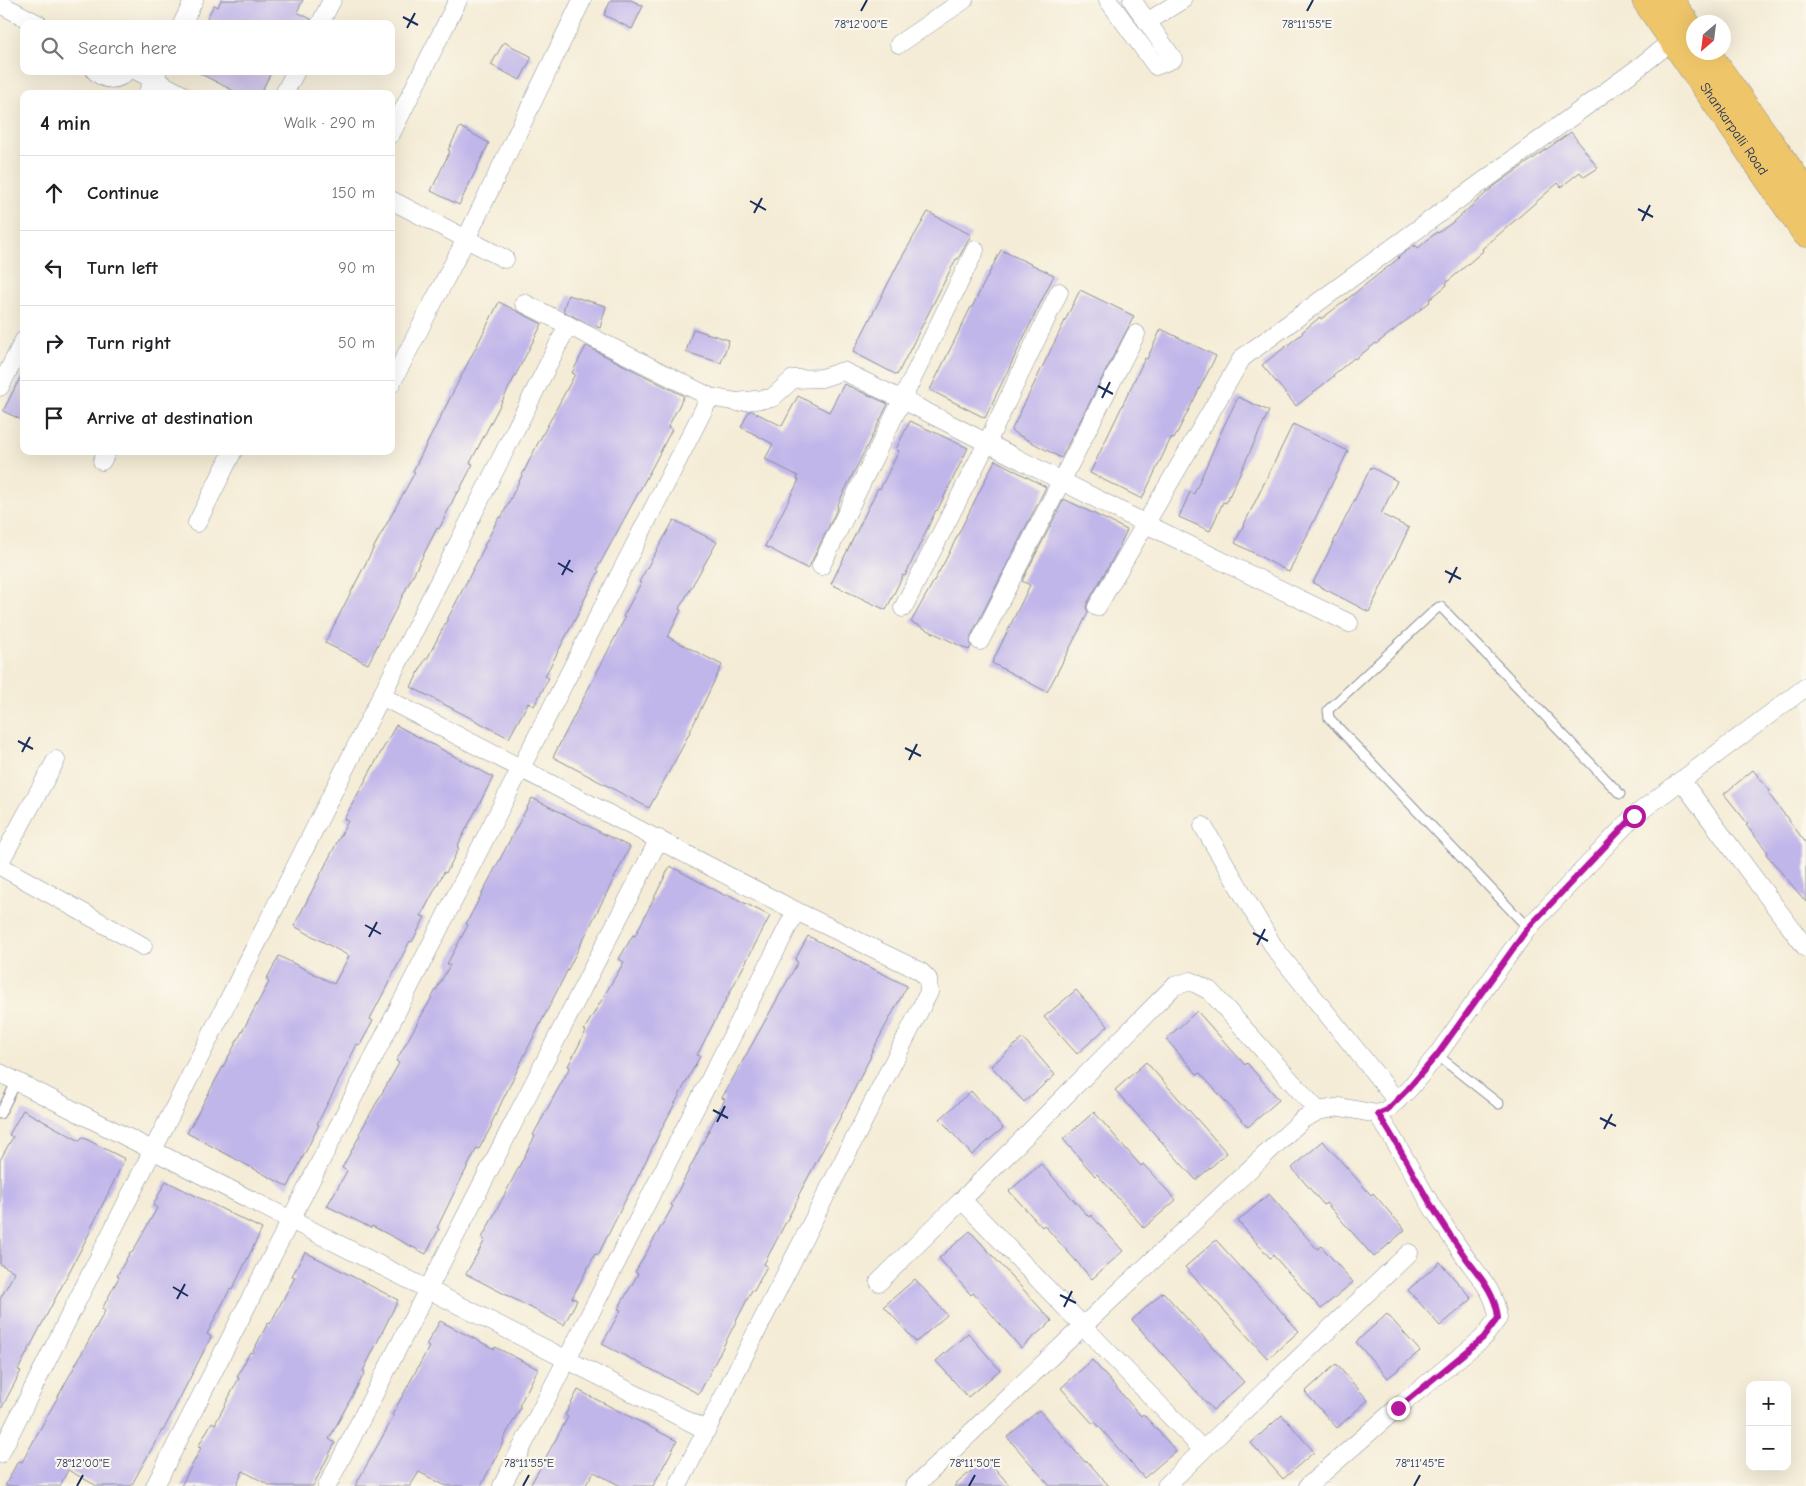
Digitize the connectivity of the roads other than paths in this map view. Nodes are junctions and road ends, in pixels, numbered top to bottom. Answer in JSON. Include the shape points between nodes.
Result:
{"nodes":[{"id":1,"x":194,"y":0,"type":"edge"},
{"id":2,"x":332,"y":0,"type":"edge"},
{"id":3,"x":458,"y":0,"type":"edge"},
{"id":4,"x":582,"y":0,"type":"edge"},
{"id":5,"x":964,"y":0,"type":"edge"},
{"id":6,"x":1108,"y":0,"type":"edge"},
{"id":7,"x":1132,"y":0,"type":"edge"},
{"id":8,"x":1182,"y":0,"type":"edge"},
{"id":9,"x":1646,"y":0,"type":"edge"},
{"id":10,"x":1669,"y":0,"type":"edge"},
{"id":11,"x":0,"y":4,"type":"edge"},
{"id":12,"x":30,"y":20,"type":"edge"},
{"id":13,"x":184,"y":20,"type":"edge"},
{"id":14,"x":322,"y":20,"type":"edge"},
{"id":15,"x":1147,"y":22,"type":"junction"},
{"id":16,"x":1683,"y":37,"type":"edge"},
{"id":17,"x":899,"y":44,"type":"dead end"},
{"id":18,"x":1712,"y":60,"type":"edge"},
{"id":19,"x":99,"y":75,"type":"edge"},
{"id":20,"x":122,"y":75,"type":"edge"},
{"id":21,"x":294,"y":75,"type":"edge"},
{"id":22,"x":153,"y":82,"type":"edge"},
{"id":23,"x":172,"y":90,"type":"edge"},
{"id":24,"x":286,"y":90,"type":"edge"},
{"id":25,"x":395,"y":126,"type":"edge"},
{"id":26,"x":1806,"y":194,"type":"edge"},
{"id":27,"x":395,"y":202,"type":"edge"},
{"id":28,"x":1806,"y":233,"type":"edge"},
{"id":29,"x":466,"y":239,"type":"junction"},
{"id":30,"x":975,"y":250,"type":"dead end"},
{"id":31,"x":505,"y":259,"type":"dead end"},
{"id":32,"x":1058,"y":292,"type":"dead end"},
{"id":33,"x":524,"y":303,"type":"dead end"},
{"id":34,"x":568,"y":325,"type":"junction"},
{"id":35,"x":1136,"y":334,"type":"dead end"},
{"id":36,"x":20,"y":348,"type":"edge"},
{"id":37,"x":395,"y":376,"type":"edge"},
{"id":38,"x":0,"y":387,"type":"edge"},
{"id":39,"x":710,"y":398,"type":"junction"},
{"id":40,"x":904,"y":400,"type":"junction"},
{"id":41,"x":987,"y":443,"type":"junction"},
{"id":42,"x":231,"y":455,"type":"edge"},
{"id":43,"x":1061,"y":480,"type":"junction"},
{"id":44,"x":197,"y":523,"type":"dead end"},
{"id":45,"x":1146,"y":524,"type":"junction"},
{"id":46,"x":821,"y":566,"type":"dead end"},
{"id":47,"x":903,"y":608,"type":"dead end"},
{"id":48,"x":1097,"y":608,"type":"dead end"},
{"id":49,"x":1349,"y":623,"type":"dead end"},
{"id":50,"x":980,"y":641,"type":"dead end"},
{"id":51,"x":1806,"y":687,"type":"edge"},
{"id":52,"x":381,"y":696,"type":"junction"},
{"id":53,"x":56,"y":760,"type":"dead end"},
{"id":54,"x":521,"y":767,"type":"junction"},
{"id":55,"x":1681,"y":780,"type":"junction"},
{"id":56,"x":1620,"y":794,"type":"dead end"},
{"id":57,"x":1203,"y":826,"type":"dead end"},
{"id":58,"x":659,"y":839,"type":"junction"},
{"id":59,"x":0,"y":862,"type":"edge"},
{"id":60,"x":0,"y":866,"type":"edge"},
{"id":61,"x":796,"y":911,"type":"junction"},
{"id":62,"x":1528,"y":928,"type":"junction"},
{"id":63,"x":1805,"y":945,"type":"edge"},
{"id":64,"x":142,"y":946,"type":"dead end"},
{"id":65,"x":1437,"y":1055,"type":"junction"},
{"id":66,"x":0,"y":1073,"type":"edge"},
{"id":67,"x":17,"y":1082,"type":"junction"},
{"id":68,"x":1397,"y":1101,"type":"junction"},
{"id":69,"x":1499,"y":1104,"type":"dead end"},
{"id":70,"x":1318,"y":1111,"type":"junction"},
{"id":71,"x":0,"y":1114,"type":"edge"},
{"id":72,"x":1378,"y":1114,"type":"junction"},
{"id":73,"x":152,"y":1150,"type":"junction"},
{"id":74,"x":962,"y":1200,"type":"junction"},
{"id":75,"x":291,"y":1220,"type":"junction"},
{"id":76,"x":1409,"y":1253,"type":"dead end"},
{"id":77,"x":879,"y":1282,"type":"dead end"},
{"id":78,"x":428,"y":1290,"type":"junction"},
{"id":79,"x":1083,"y":1326,"type":"junction"},
{"id":80,"x":567,"y":1359,"type":"junction"},
{"id":81,"x":706,"y":1430,"type":"junction"},
{"id":82,"x":1203,"y":1450,"type":"junction"},
{"id":83,"x":0,"y":1454,"type":"edge"},
{"id":84,"x":155,"y":1486,"type":"edge"},
{"id":85,"x":327,"y":1486,"type":"edge"},
{"id":86,"x":502,"y":1486,"type":"edge"},
{"id":87,"x":678,"y":1486,"type":"edge"},
{"id":88,"x":915,"y":1486,"type":"edge"},
{"id":89,"x":1166,"y":1486,"type":"edge"},
{"id":90,"x":1308,"y":1486,"type":"edge"}],
"edges":[{"from":1,"to":13,"type":"street"},
{"from":2,"to":14,"type":"street"},
{"from":3,"to":25,"type":"street"},
{"from":4,"to":29,"type":"street"},
{"from":5,"to":17,"type":"street"},
{"from":6,"to":15,"type":"street","via":[[1156,66],[1173,59]]},
{"from":7,"to":15,"type":"street"},
{"from":8,"to":15,"type":"street"},
{"from":9,"to":16,"type":"main road","name":"Shankarpalli Road"},
{"from":10,"to":16,"type":"main road","name":"Shankarpalli Road"},
{"from":11,"to":12,"type":"street"},
{"from":16,"to":28,"type":"main road","name":"Shankarpalli Road"},
{"from":16,"to":45,"type":"street","via":[[1242,358]]},
{"from":18,"to":26,"type":"main road","name":"Shankarpalli Road"},
{"from":19,"to":20,"type":"street","via":[[114,79]]},
{"from":21,"to":24,"type":"street"},
{"from":22,"to":23,"type":"street"},
{"from":27,"to":29,"type":"street"},
{"from":29,"to":31,"type":"street"},
{"from":29,"to":37,"type":"street"},
{"from":30,"to":40,"type":"street"},
{"from":32,"to":41,"type":"street"},
{"from":33,"to":34,"type":"street"},
{"from":34,"to":39,"type":"street"},
{"from":34,"to":52,"type":"street"},
{"from":35,"to":43,"type":"street"},
{"from":36,"to":38,"type":"street"},
{"from":39,"to":40,"type":"street","via":[[736,402],[772,398],[793,379],[822,378],[842,371]]},
{"from":39,"to":54,"type":"street"},
{"from":40,"to":41,"type":"street"},
{"from":40,"to":46,"type":"street"},
{"from":41,"to":43,"type":"street"},
{"from":41,"to":47,"type":"street"},
{"from":42,"to":44,"type":"street"},
{"from":43,"to":45,"type":"street"},
{"from":43,"to":50,"type":"street"},
{"from":45,"to":48,"type":"street"},
{"from":45,"to":49,"type":"street"},
{"from":51,"to":55,"type":"street"},
{"from":52,"to":54,"type":"street"},
{"from":52,"to":73,"type":"street"},
{"from":53,"to":59,"type":"street"},
{"from":54,"to":58,"type":"street"},
{"from":54,"to":75,"type":"street"},
{"from":55,"to":62,"type":"street","via":[[1634,816]]},
{"from":55,"to":63,"type":"street"},
{"from":56,"to":62,"type":"lane","via":[[1442,607],[1328,710],[1330,718]]},
{"from":57,"to":68,"type":"street","via":[[1275,949]]},
{"from":58,"to":61,"type":"street"},
{"from":58,"to":78,"type":"street"},
{"from":60,"to":64,"type":"street"},
{"from":61,"to":80,"type":"street"},
{"from":61,"to":81,"type":"street","via":[[920,971],[928,979],[929,992]]},
{"from":62,"to":65,"type":"street"},
{"from":65,"to":68,"type":"street"},
{"from":65,"to":69,"type":"lane"},
{"from":66,"to":67,"type":"street"},
{"from":67,"to":71,"type":"lane"},
{"from":67,"to":73,"type":"street"},
{"from":68,"to":72,"type":"street"},
{"from":70,"to":72,"type":"street","via":[[1340,1107]]},
{"from":70,"to":74,"type":"street","via":[[1210,991],[1191,981],[1174,986]]},
{"from":70,"to":79,"type":"street","via":[[1303,1119]]},
{"from":72,"to":90,"type":"street","via":[[1436,1213],[1488,1288],[1497,1306],[1498,1318],[1483,1338]]},
{"from":73,"to":75,"type":"street"},
{"from":73,"to":83,"type":"street"},
{"from":74,"to":77,"type":"street"},
{"from":74,"to":79,"type":"street"},
{"from":75,"to":78,"type":"street"},
{"from":75,"to":84,"type":"street"},
{"from":76,"to":82,"type":"street"},
{"from":78,"to":80,"type":"street"},
{"from":78,"to":85,"type":"street"},
{"from":79,"to":82,"type":"street"},
{"from":79,"to":88,"type":"street"},
{"from":80,"to":81,"type":"street"},
{"from":80,"to":86,"type":"street"},
{"from":81,"to":87,"type":"street"},
{"from":82,"to":89,"type":"street"}]}
